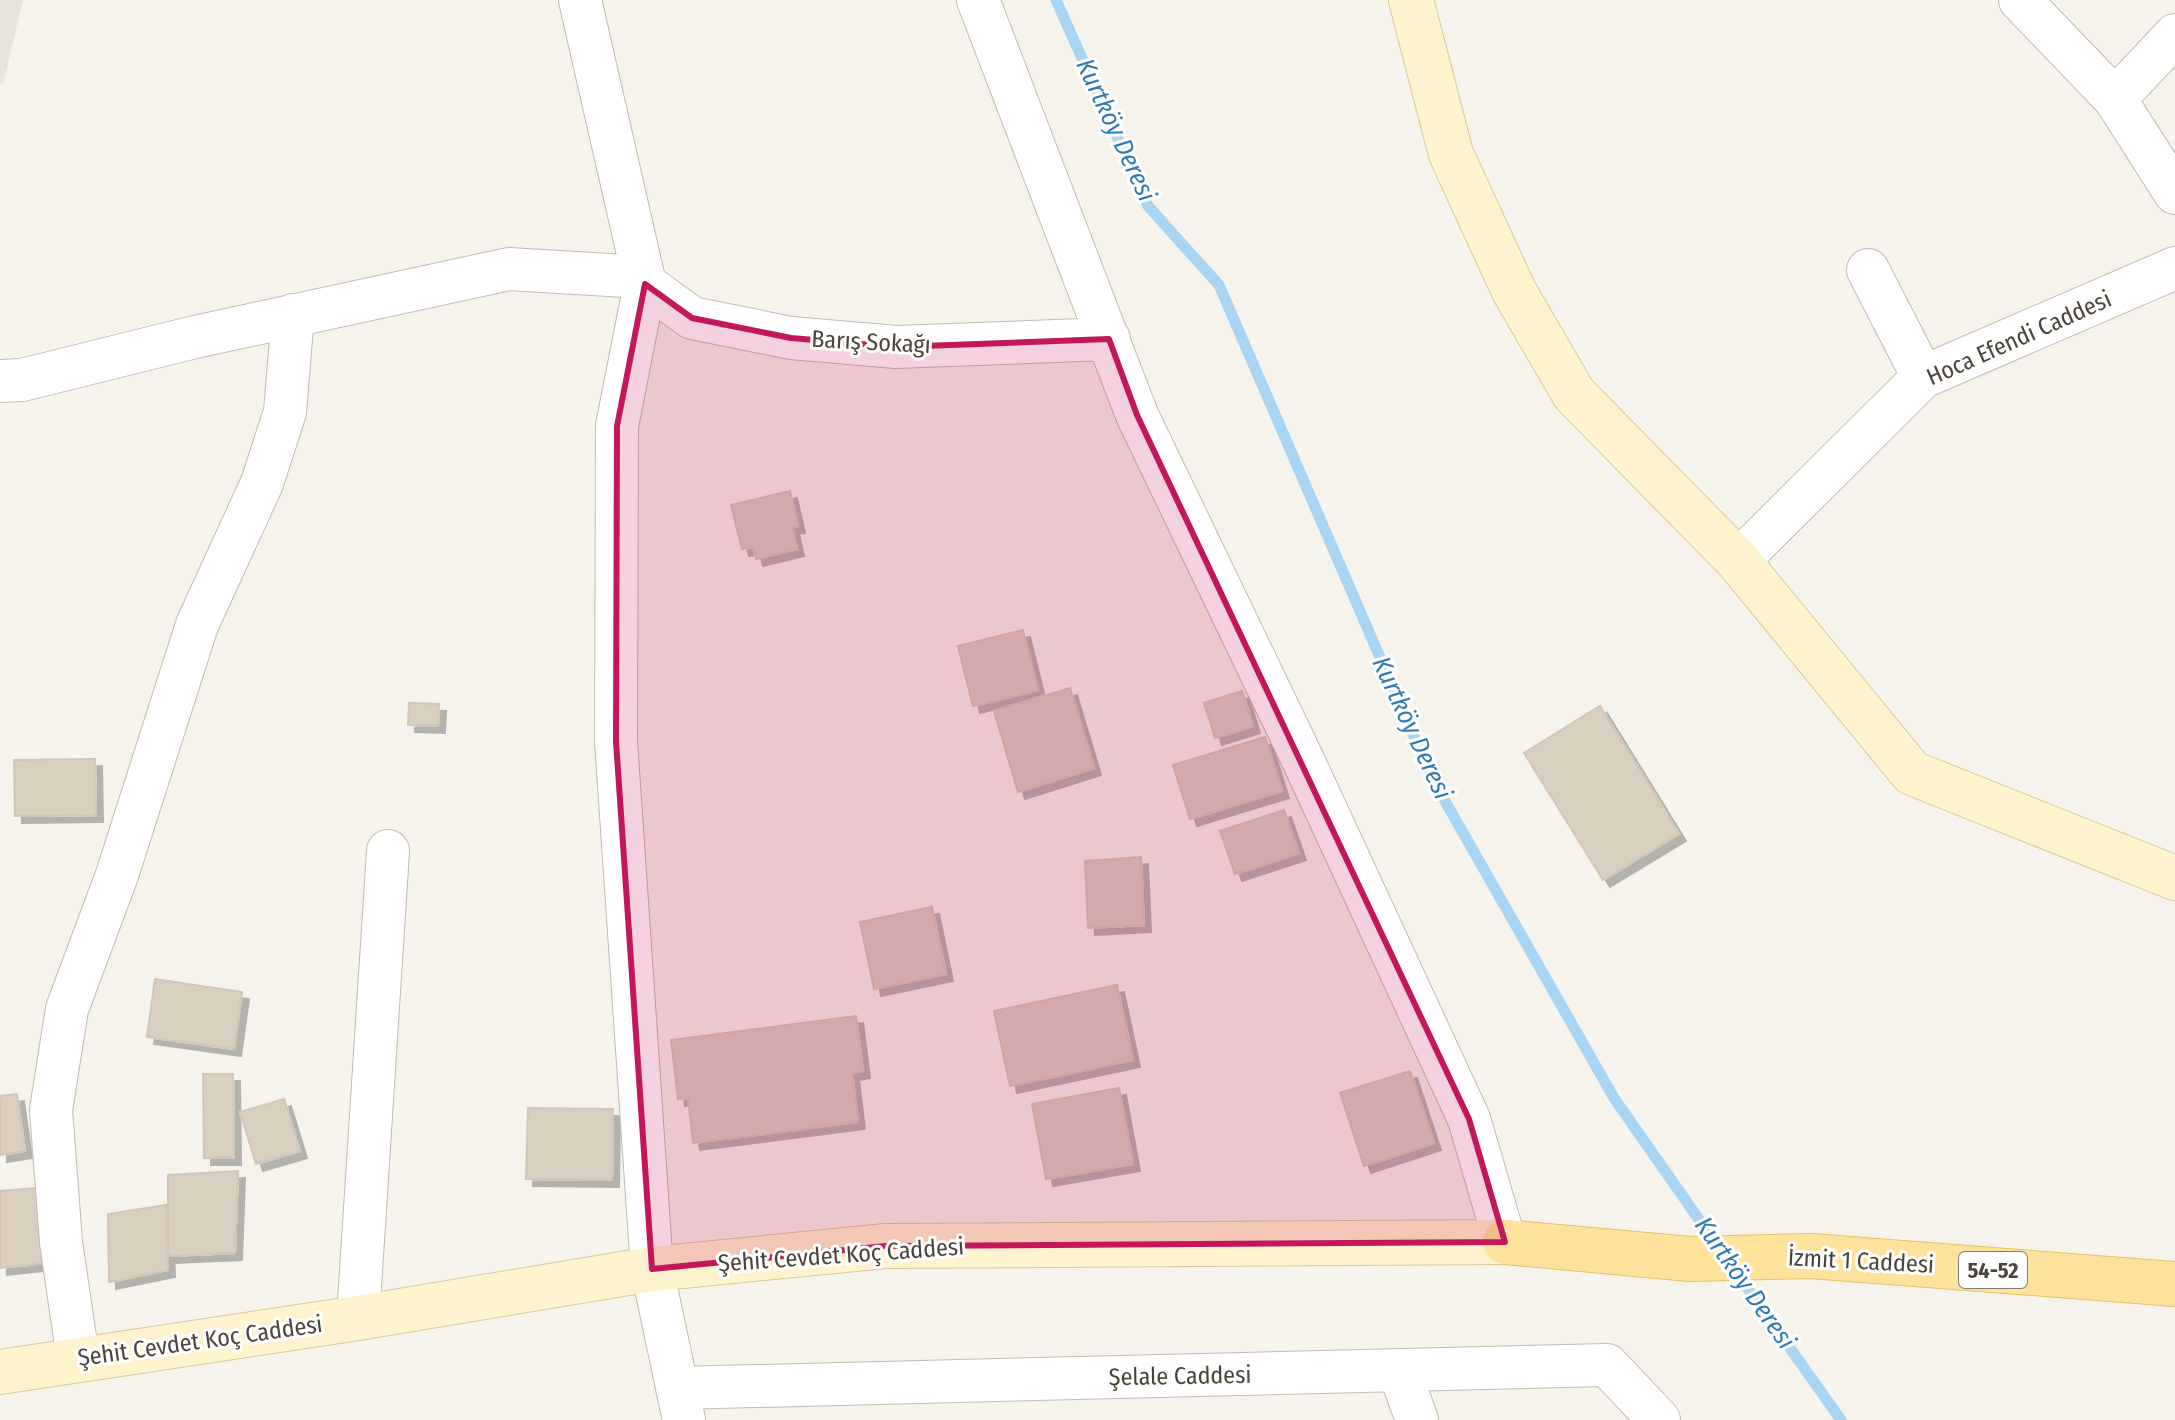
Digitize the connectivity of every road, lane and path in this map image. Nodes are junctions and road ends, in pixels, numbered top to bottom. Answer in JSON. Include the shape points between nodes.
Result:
{"nodes":[{"id":1,"x":580,"y":0,"type":"edge"},
{"id":2,"x":978,"y":0,"type":"edge"},
{"id":3,"x":1411,"y":0,"type":"edge"},
{"id":4,"x":2020,"y":0,"type":"edge"},
{"id":5,"x":2175,"y":35,"type":"edge"},
{"id":6,"x":2115,"y":99,"type":"junction"},
{"id":7,"x":2175,"y":193,"type":"edge"},
{"id":8,"x":2175,"y":268,"type":"edge"},
{"id":9,"x":1868,"y":270,"type":"dead end"},
{"id":10,"x":645,"y":284,"type":"junction"},
{"id":11,"x":293,"y":315,"type":"junction"},
{"id":12,"x":1109,"y":339,"type":"junction"},
{"id":13,"x":1923,"y":377,"type":"junction"},
{"id":14,"x":0,"y":381,"type":"edge"},
{"id":15,"x":1738,"y":561,"type":"junction"},
{"id":16,"x":388,"y":851,"type":"dead end"},
{"id":17,"x":2175,"y":878,"type":"edge"},
{"id":18,"x":1505,"y":1242,"type":"junction"},
{"id":19,"x":1690,"y":1259,"type":"joint"},
{"id":20,"x":652,"y":1269,"type":"junction"},
{"id":21,"x":2175,"y":1284,"type":"edge"},
{"id":22,"x":358,"y":1318,"type":"junction"},
{"id":23,"x":78,"y":1358,"type":"junction"},
{"id":24,"x":1399,"y":1370,"type":"junction"},
{"id":25,"x":0,"y":1372,"type":"edge"},
{"id":26,"x":681,"y":1404,"type":"edge"},
{"id":27,"x":1417,"y":1420,"type":"edge"},
{"id":28,"x":1659,"y":1420,"type":"edge"}],
"edges":[{"from":1,"to":10,"type":"street"},
{"from":2,"to":12,"type":"street"},
{"from":3,"to":15,"type":"main road","via":[[1451,154],[1514,291],[1574,394]]},
{"from":4,"to":6,"type":"street"},
{"from":5,"to":6,"type":"street"},
{"from":6,"to":7,"type":"street"},
{"from":8,"to":13,"type":"street","name":"Hoca Efendi Caddesi"},
{"from":9,"to":13,"type":"street"},
{"from":10,"to":11,"type":"street","via":[[626,276],[509,269]]},
{"from":10,"to":12,"type":"street","name":"Barış Sokağı","via":[[692,318],[791,338],[896,347]]},
{"from":10,"to":20,"type":"street","via":[[617,426],[616,741]]},
{"from":11,"to":14,"type":"street"},
{"from":11,"to":23,"type":"street","via":[[285,412],[272,455],[197,625],[117,875],[67,1009],[51,1110],[61,1242]]},
{"from":12,"to":18,"type":"street","via":[[1137,415],[1469,1119]]},
{"from":13,"to":15,"type":"street","name":"Hoca Efendi Caddesi"},
{"from":15,"to":17,"type":"main road","via":[[1912,773]]},
{"from":16,"to":22,"type":"street"},
{"from":18,"to":19,"type":"main road","name":"Şehit Cevdet Koç Caddesi","number":"54-52"},
{"from":18,"to":20,"type":"main road","name":"Şehit Cevdet Koç Caddesi","number":"54-52","via":[[886,1246]]},
{"from":19,"to":21,"type":"main road","name":"İzmit 1 Caddesi","number":"54-52","via":[[1811,1256]]},
{"from":20,"to":22,"type":"main road","name":"Şehit Cevdet Koç Caddesi","number":"54-52"},
{"from":20,"to":26,"type":"street"},
{"from":22,"to":23,"type":"main road","name":"Şehit Cevdet Koç Caddesi","number":"54-52"},
{"from":23,"to":25,"type":"main road","name":"Şehit Cevdet Koç Caddesi","number":"54-52"},
{"from":24,"to":26,"type":"street","name":"Şelale Caddesi"},
{"from":24,"to":27,"type":"street"},
{"from":24,"to":28,"type":"street","name":"Şelale Caddesi","via":[[1607,1365]]}]}
